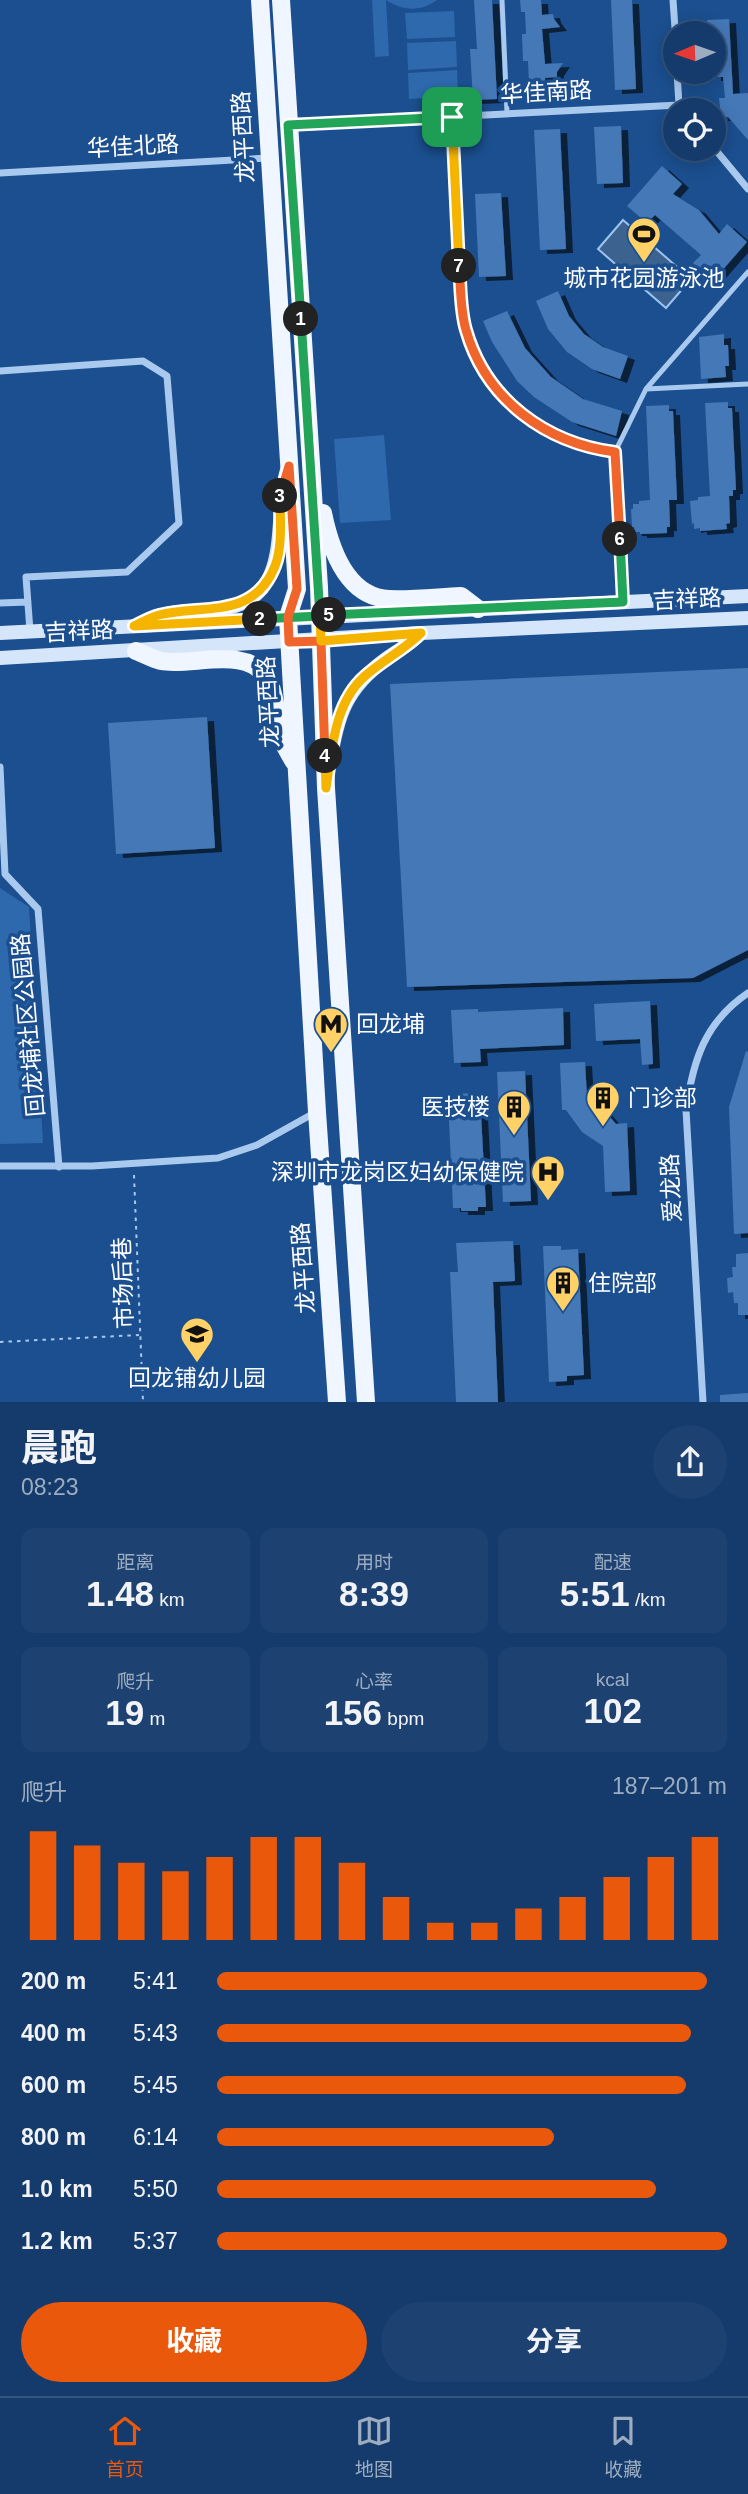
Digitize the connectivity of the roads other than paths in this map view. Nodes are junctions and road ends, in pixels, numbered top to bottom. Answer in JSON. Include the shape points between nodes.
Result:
{"nodes":[{"id":1,"x":260,"y":0,"type":"edge"},
{"id":2,"x":281,"y":0,"type":"edge"},
{"id":3,"x":502,"y":0,"type":"edge"},
{"id":4,"x":673,"y":0,"type":"edge"},
{"id":5,"x":674,"y":21,"type":"edge"},
{"id":6,"x":663,"y":109,"type":"edge"},
{"id":7,"x":507,"y":113,"type":"junction"},
{"id":8,"x":452,"y":117,"type":"junction"},
{"id":9,"x":288,"y":125,"type":"junction"},
{"id":10,"x":268,"y":158,"type":"junction"},
{"id":11,"x":725,"y":161,"type":"edge"},
{"id":12,"x":0,"y":173,"type":"edge"},
{"id":13,"x":748,"y":189,"type":"edge"},
{"id":14,"x":748,"y":272,"type":"edge"},
{"id":15,"x":0,"y":371,"type":"edge"},
{"id":16,"x":748,"y":384,"type":"edge"},
{"id":17,"x":646,"y":389,"type":"junction"},
{"id":18,"x":615,"y":452,"type":"junction"},
{"id":19,"x":311,"y":460,"type":"junction"},
{"id":20,"x":289,"y":466,"type":"junction"},
{"id":21,"x":748,"y":596,"type":"edge"},
{"id":22,"x":28,"y":602,"type":"junction"},
{"id":23,"x":623,"y":602,"type":"junction"},
{"id":24,"x":0,"y":603,"type":"edge"},
{"id":25,"x":478,"y":609,"type":"junction"},
{"id":26,"x":320,"y":616,"type":"junction"},
{"id":27,"x":288,"y":617,"type":"junction"},
{"id":28,"x":748,"y":618,"type":"edge"},
{"id":29,"x":134,"y":626,"type":"junction"},
{"id":30,"x":30,"y":631,"type":"junction"},
{"id":31,"x":0,"y":633,"type":"edge"},
{"id":32,"x":421,"y":633,"type":"junction"},
{"id":33,"x":321,"y":641,"type":"junction"},
{"id":34,"x":289,"y":642,"type":"junction"},
{"id":35,"x":136,"y":651,"type":"junction"},
{"id":36,"x":0,"y":658,"type":"edge"},
{"id":37,"x":296,"y":765,"type":"junction"},
{"id":38,"x":0,"y":767,"type":"edge"},
{"id":39,"x":326,"y":788,"type":"junction"},
{"id":40,"x":748,"y":993,"type":"edge"},
{"id":41,"x":317,"y":1112,"type":"junction"},
{"id":42,"x":0,"y":1166,"type":"edge"},
{"id":43,"x":59,"y":1167,"type":"junction"},
{"id":44,"x":338,"y":1402,"type":"edge"},
{"id":45,"x":366,"y":1402,"type":"edge"},
{"id":46,"x":704,"y":1402,"type":"edge"}],
"edges":[{"from":1,"to":10,"type":"main road","name":"龙平西路"},
{"from":2,"to":9,"type":"main road","name":"龙平西路"},
{"from":3,"to":7,"type":"lane"},
{"from":4,"to":5,"type":"street"},
{"from":6,"to":7,"type":"street","name":"华佳南路"},
{"from":7,"to":8,"type":"street","name":"华佳南路"},
{"from":8,"to":9,"type":"street","name":"华佳南路"},
{"from":8,"to":18,"type":"lane","via":[[462,312],[478,362],[498,391],[536,425],[566,441]]},
{"from":9,"to":19,"type":"main road","name":"龙平西路"},
{"from":10,"to":12,"type":"street","name":"华佳北路"},
{"from":10,"to":20,"type":"main road","name":"龙平西路"},
{"from":11,"to":13,"type":"street"},
{"from":14,"to":17,"type":"lane"},
{"from":15,"to":22,"type":"street","via":[[143,361],[167,376],[180,523],[127,572],[26,578]]},
{"from":16,"to":17,"type":"lane"},
{"from":17,"to":18,"type":"lane"},
{"from":18,"to":23,"type":"lane"},
{"from":19,"to":25,"type":"main road","via":[[329,542],[345,574],[366,592],[386,599],[461,596]]},
{"from":19,"to":26,"type":"main road","name":"龙平西路"},
{"from":20,"to":27,"type":"main road","name":"龙平西路","via":[[297,589]]},
{"from":20,"to":29,"type":"main road","via":[[280,495],[276,564],[265,586],[228,608],[159,615]]},
{"from":21,"to":23,"type":"main road","name":"吉祥路"},
{"from":22,"to":24,"type":"street"},
{"from":22,"to":30,"type":"street"},
{"from":23,"to":25,"type":"main road","name":"吉祥路"},
{"from":25,"to":26,"type":"main road","name":"吉祥路"},
{"from":26,"to":27,"type":"main road","name":"吉祥路"},
{"from":26,"to":33,"type":"main road","name":"龙平西路"},
{"from":27,"to":29,"type":"main road","name":"吉祥路"},
{"from":27,"to":34,"type":"main road","name":"龙平西路"},
{"from":28,"to":32,"type":"main road","name":"吉祥路"},
{"from":29,"to":30,"type":"main road","name":"吉祥路"},
{"from":30,"to":31,"type":"main road","name":"吉祥路"},
{"from":32,"to":33,"type":"main road","name":"吉祥路"},
{"from":32,"to":39,"type":"main road","via":[[363,677],[348,696]]},
{"from":33,"to":34,"type":"main road","name":"吉祥路"},
{"from":33,"to":39,"type":"main road","name":"龙平西路"},
{"from":34,"to":35,"type":"main road","name":"吉祥路"},
{"from":34,"to":37,"type":"main road","name":"龙平西路"},
{"from":35,"to":36,"type":"main road","name":"吉祥路"},
{"from":35,"to":37,"type":"main road","via":[[162,661],[229,659],[256,667],[267,677],[284,746]]},
{"from":37,"to":41,"type":"main road","name":"龙平西路"},
{"from":38,"to":43,"type":"street","name":"回龙埔社区公园路","via":[[5,874],[38,909]]},
{"from":39,"to":45,"type":"main road","name":"龙平西路"},
{"from":40,"to":46,"type":"street","name":"爱龙路","via":[[717,1019],[700,1048],[690,1076],[686,1110]]},
{"from":41,"to":43,"type":"street","via":[[257,1145],[218,1158]]},
{"from":41,"to":44,"type":"main road","name":"龙平西路"},
{"from":42,"to":43,"type":"street"}]}
